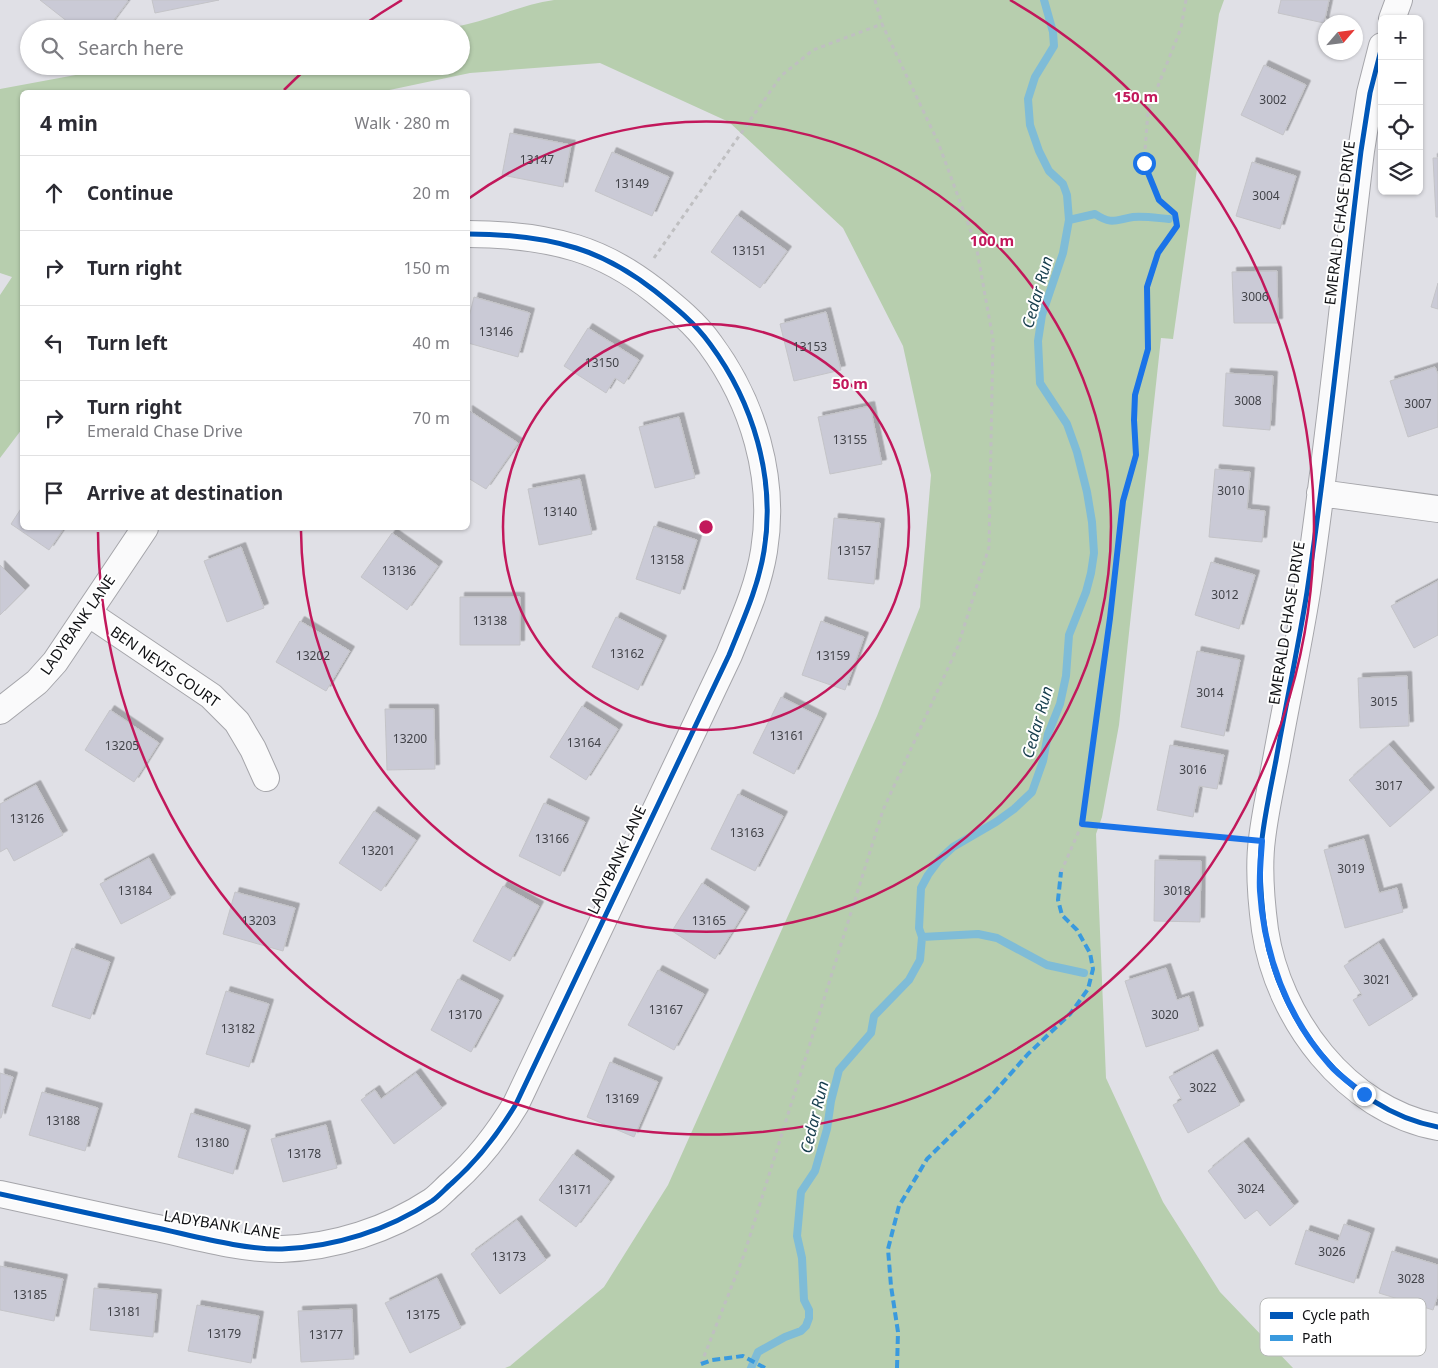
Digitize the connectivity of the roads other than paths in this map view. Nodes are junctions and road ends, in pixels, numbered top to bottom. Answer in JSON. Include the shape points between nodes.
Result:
{"nodes":[{"id":1,"x":1400,"y":0,"type":"edge"},
{"id":2,"x":1394,"y":15,"type":"edge"},
{"id":3,"x":1378,"y":60,"type":"edge"},
{"id":4,"x":470,"y":234,"type":"edge"},
{"id":5,"x":1320,"y":493,"type":"junction"},
{"id":6,"x":1438,"y":509,"type":"edge"},
{"id":7,"x":144,"y":530,"type":"edge"},
{"id":8,"x":88,"y":613,"type":"junction"},
{"id":9,"x":0,"y":711,"type":"edge"},
{"id":10,"x":266,"y":778,"type":"dead end"},
{"id":11,"x":1438,"y":1126,"type":"edge"},
{"id":12,"x":0,"y":1194,"type":"edge"}],
"edges":[{"from":1,"to":2,"type":"street"},
{"from":3,"to":5,"type":"street","name":"EMERALD CHASE DRIVE","via":[[1361,151]]},
{"from":4,"to":12,"type":"street","name":"LADYBANK LANE","via":[[506,234],[577,248],[612,262],[681,311],[709,342],[732,378],[751,419],[762,460],[767,507],[764,549],[756,590],[729,654],[516,1104],[501,1130],[473,1164],[433,1200],[368,1233],[322,1245],[264,1248]]},
{"from":5,"to":6,"type":"street"},
{"from":5,"to":11,"type":"street","name":"EMERALD CHASE DRIVE","via":[[1306,593],[1262,841],[1260,890],[1265,933],[1277,976],[1290,1005],[1307,1036],[1330,1066],[1364,1094],[1398,1114]]},
{"from":7,"to":8,"type":"street","name":"LADYBANK LANE"},
{"from":8,"to":9,"type":"street","name":"LADYBANK LANE","via":[[55,662],[37,682]]},
{"from":8,"to":10,"type":"street","name":"BEN NEVIS COURT","via":[[211,696],[237,722]]}]}
